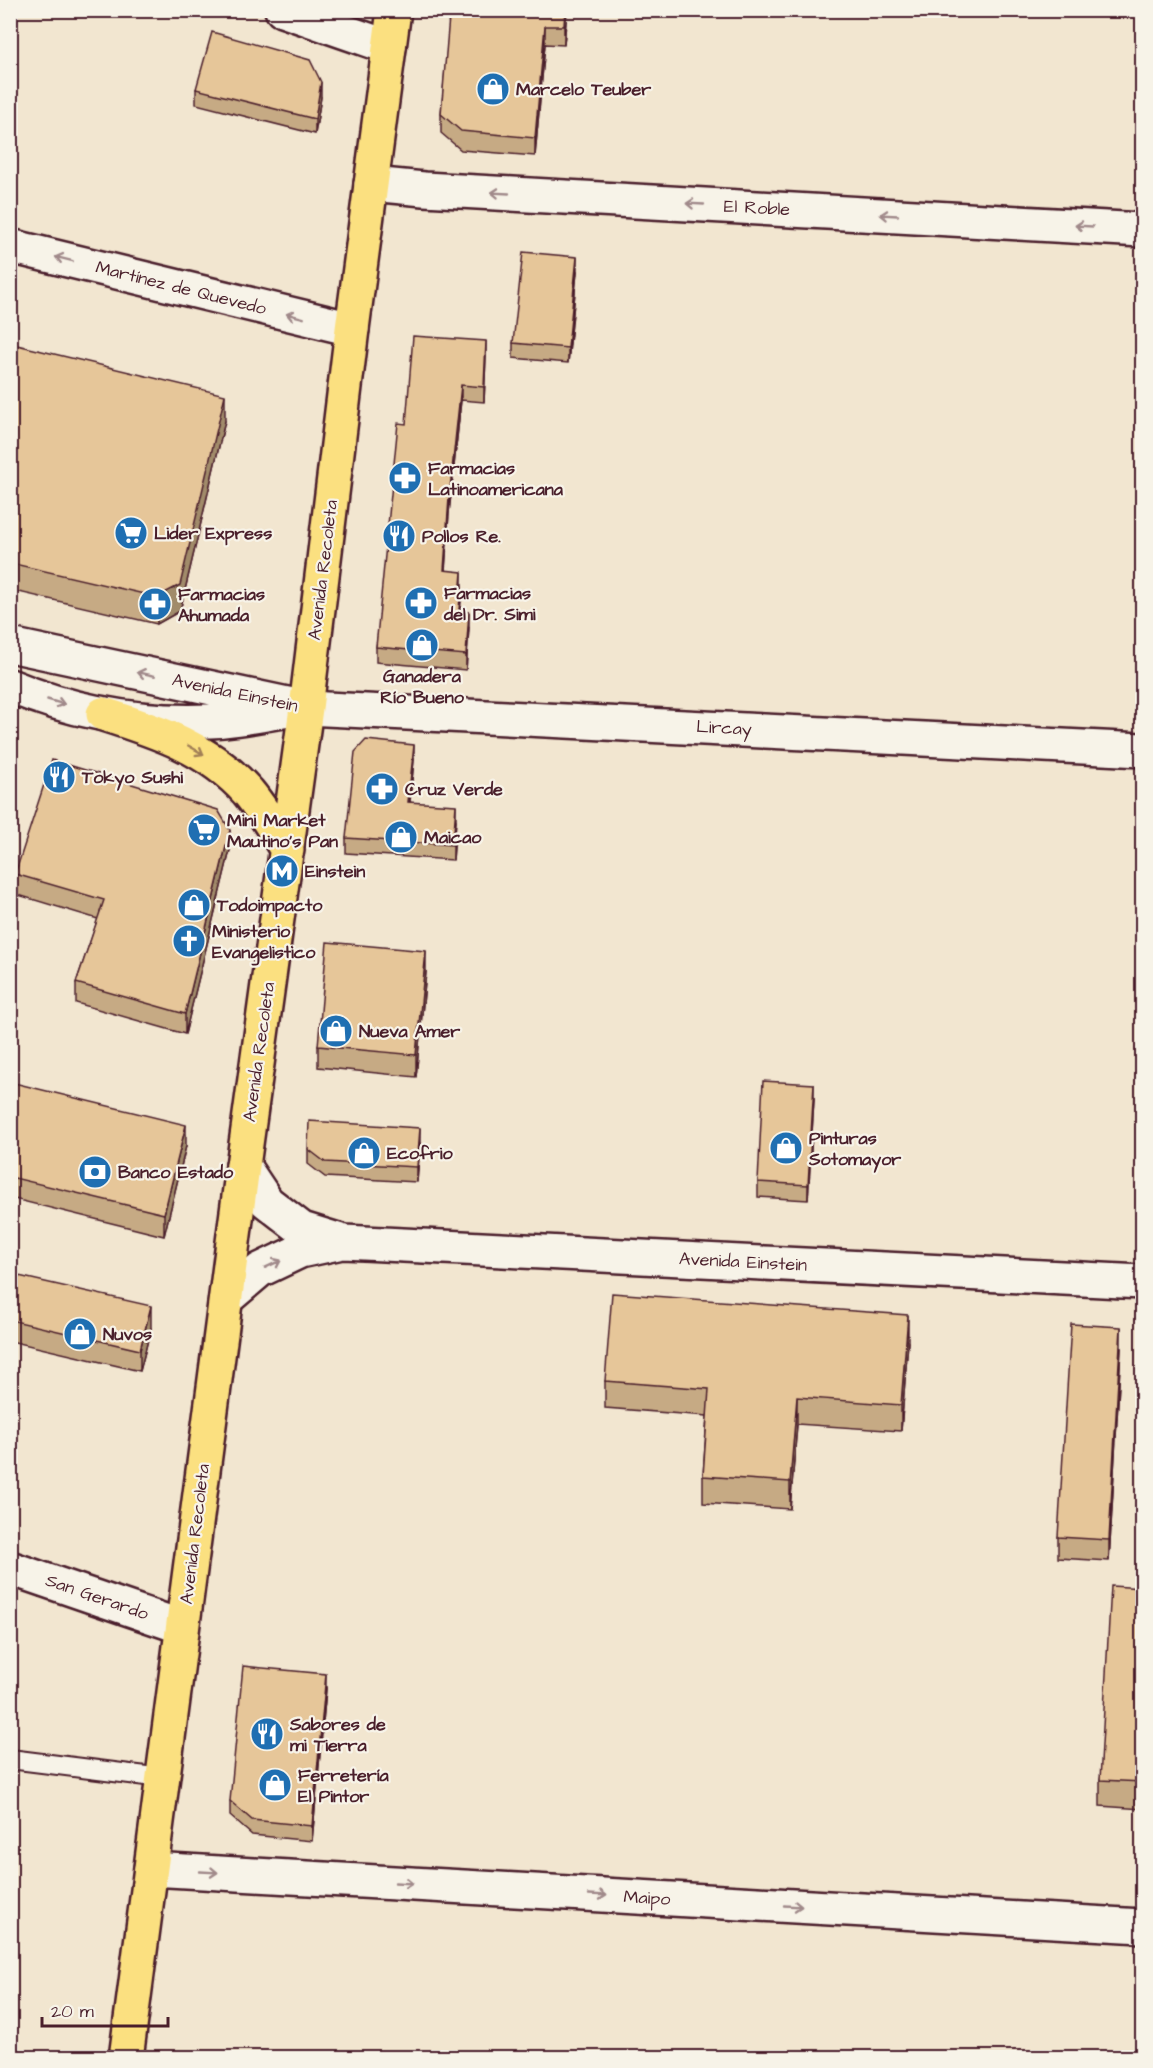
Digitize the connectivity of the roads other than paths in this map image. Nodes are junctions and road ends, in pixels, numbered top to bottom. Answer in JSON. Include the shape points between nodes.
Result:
{"nodes":[{"id":1,"x":282,"y":10,"type":"edge"},
{"id":2,"x":394,"y":10,"type":"edge"},
{"id":3,"x":389,"y":47,"type":"junction"},
{"id":4,"x":371,"y":184,"type":"junction"},
{"id":5,"x":1143,"y":230,"type":"edge"},
{"id":6,"x":10,"y":246,"type":"edge"},
{"id":7,"x":352,"y":329,"type":"junction"},
{"id":8,"x":10,"y":645,"type":"edge"},
{"id":9,"x":10,"y":686,"type":"edge"},
{"id":10,"x":306,"y":708,"type":"junction"},
{"id":11,"x":103,"y":714,"type":"junction"},
{"id":12,"x":1143,"y":750,"type":"edge"},
{"id":13,"x":287,"y":850,"type":"junction"},
{"id":14,"x":243,"y":1166,"type":"junction"},
{"id":15,"x":344,"y":1242,"type":"junction"},
{"id":16,"x":1143,"y":1282,"type":"edge"},
{"id":17,"x":226,"y":1299,"type":"junction"},
{"id":18,"x":10,"y":1568,"type":"edge"},
{"id":19,"x":182,"y":1627,"type":"junction"},
{"id":20,"x":10,"y":1759,"type":"edge"},
{"id":21,"x":162,"y":1778,"type":"junction"},
{"id":22,"x":151,"y":1869,"type":"junction"},
{"id":23,"x":1143,"y":1926,"type":"edge"},
{"id":24,"x":126,"y":2058,"type":"edge"}],
"edges":[{"from":1,"to":3,"type":"street"},
{"from":2,"to":3,"type":"main road","name":"Avenida Recoleta"},
{"from":3,"to":4,"type":"main road","name":"Avenida Recoleta"},
{"from":5,"to":4,"type":"street","name":"El Roble","one_way":true},
{"from":4,"to":7,"type":"main road","name":"Avenida Recoleta"},
{"from":7,"to":6,"type":"street","name":"Martínez de Quevedo","one_way":true},
{"from":7,"to":10,"type":"main road","name":"Avenida Recoleta"},
{"from":10,"to":8,"type":"street","name":"Avenida Einstein","one_way":true},
{"from":9,"to":11,"type":"street","name":"Avenida Einstein","one_way":true},
{"from":10,"to":11,"type":"street","name":"Avenida Einstein","via":[[212,721]]},
{"from":10,"to":12,"type":"street","name":"Lircay"},
{"from":10,"to":13,"type":"main road","name":"Avenida Recoleta"},
{"from":11,"to":13,"type":"main road","one_way":true,"via":[[168,736],[212,760],[248,793]]},
{"from":13,"to":14,"type":"main road","name":"Avenida Recoleta"},
{"from":14,"to":15,"type":"street","name":"Avenida Einstein","via":[[267,1202],[302,1229]]},
{"from":14,"to":17,"type":"main road","name":"Avenida Recoleta"},
{"from":15,"to":16,"type":"street","name":"Avenida Einstein"},
{"from":17,"to":15,"type":"street","name":"Avenida Einstein","one_way":true,"via":[[260,1270],[300,1251]]},
{"from":17,"to":19,"type":"main road","name":"Avenida Recoleta"},
{"from":18,"to":19,"type":"street","name":"San Gerardo"},
{"from":19,"to":21,"type":"main road","name":"Avenida Recoleta"},
{"from":20,"to":21,"type":"lane"},
{"from":21,"to":22,"type":"main road","name":"Avenida Recoleta"},
{"from":22,"to":23,"type":"street","name":"Maipo","one_way":true},
{"from":22,"to":24,"type":"main road","name":"Avenida Recoleta"}]}
